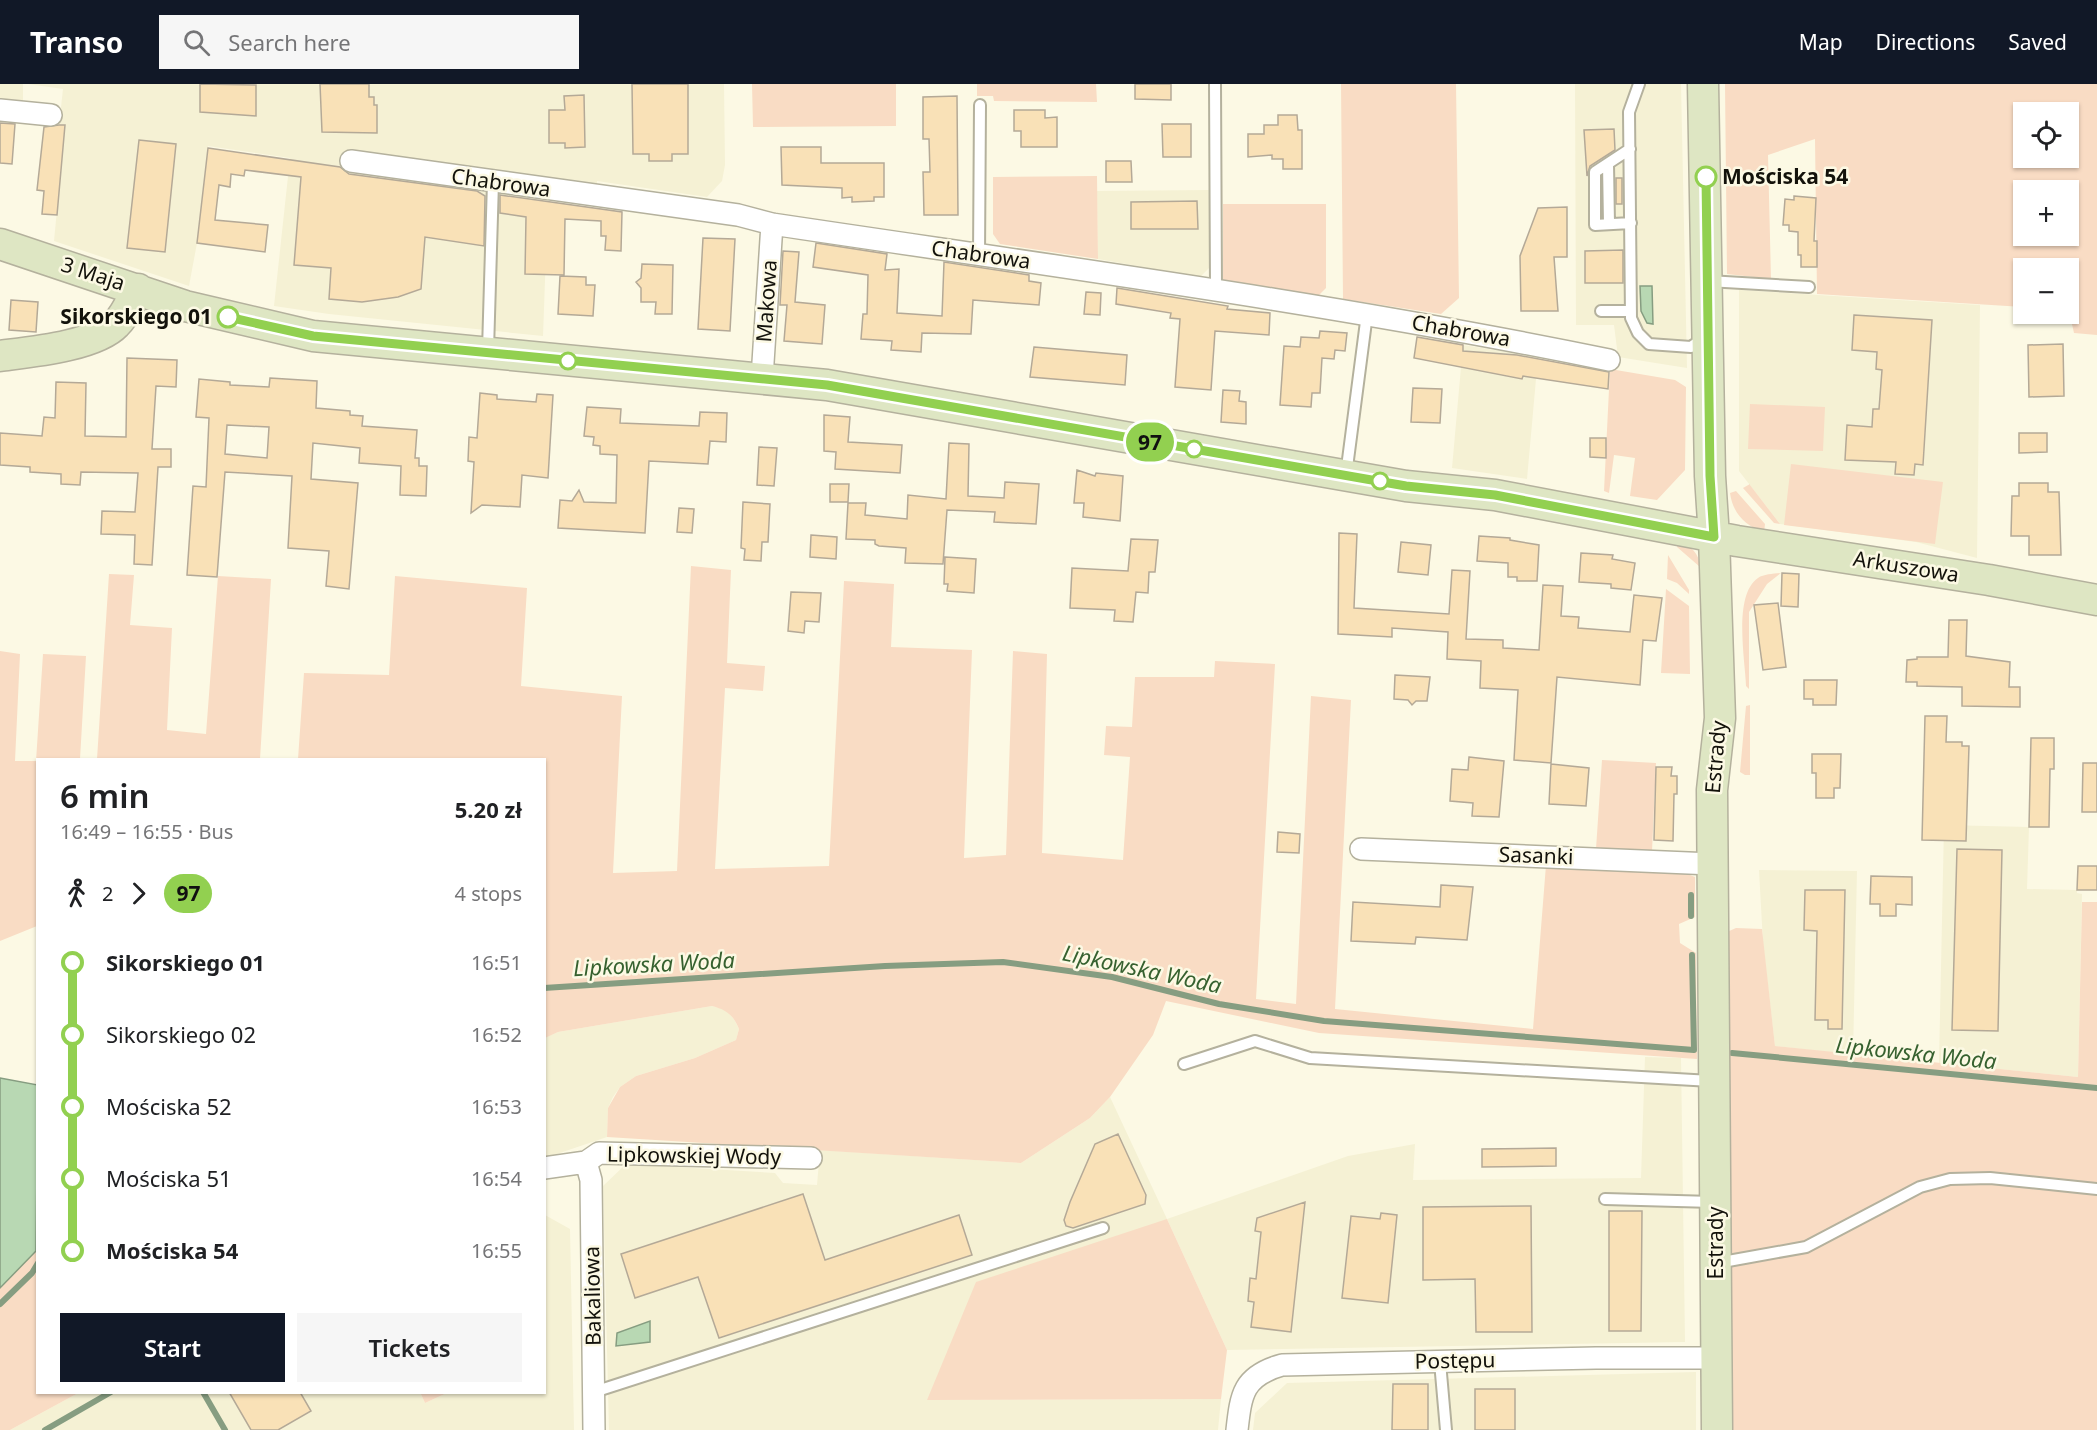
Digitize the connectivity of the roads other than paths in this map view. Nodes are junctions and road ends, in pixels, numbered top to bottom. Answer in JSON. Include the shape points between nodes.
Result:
{"nodes":[{"id":1,"x":1215,"y":84,"type":"edge"},
{"id":2,"x":1639,"y":84,"type":"edge"},
{"id":3,"x":1703,"y":84,"type":"edge"},
{"id":4,"x":980,"y":105,"type":"dead end"},
{"id":5,"x":0,"y":110,"type":"edge"},
{"id":6,"x":51,"y":115,"type":"dead end"},
{"id":7,"x":1630,"y":149,"type":"junction"},
{"id":8,"x":351,"y":161,"type":"dead end"},
{"id":9,"x":493,"y":182,"type":"junction"},
{"id":10,"x":1631,"y":223,"type":"junction"},
{"id":11,"x":772,"y":224,"type":"junction"},
{"id":12,"x":0,"y":244,"type":"edge"},
{"id":13,"x":979,"y":255,"type":"junction"},
{"id":14,"x":1708,"y":281,"type":"junction"},
{"id":15,"x":1809,"y":287,"type":"dead end"},
{"id":16,"x":1216,"y":288,"type":"junction"},
{"id":17,"x":138,"y":289,"type":"junction"},
{"id":18,"x":1601,"y":311,"type":"dead end"},
{"id":19,"x":1631,"y":311,"type":"junction"},
{"id":20,"x":1367,"y":314,"type":"junction"},
{"id":21,"x":1709,"y":334,"type":"junction"},
{"id":22,"x":488,"y":353,"type":"junction"},
{"id":23,"x":0,"y":356,"type":"edge"},
{"id":24,"x":1610,"y":360,"type":"dead end"},
{"id":25,"x":762,"y":378,"type":"junction"},
{"id":26,"x":1346,"y":475,"type":"junction"},
{"id":27,"x":1714,"y":537,"type":"junction"},
{"id":28,"x":2097,"y":600,"type":"edge"},
{"id":29,"x":1361,"y":849,"type":"dead end"},
{"id":30,"x":1712,"y":864,"type":"junction"},
{"id":31,"x":1184,"y":1064,"type":"dead end"},
{"id":32,"x":1714,"y":1081,"type":"junction"},
{"id":33,"x":811,"y":1158,"type":"dead end"},
{"id":34,"x":586,"y":1162,"type":"junction"},
{"id":35,"x":546,"y":1168,"type":"edge"},
{"id":36,"x":2097,"y":1189,"type":"edge"},
{"id":37,"x":1605,"y":1199,"type":"dead end"},
{"id":38,"x":1716,"y":1202,"type":"junction"},
{"id":39,"x":1103,"y":1228,"type":"dead end"},
{"id":40,"x":1717,"y":1263,"type":"junction"},
{"id":41,"x":1717,"y":1358,"type":"junction"},
{"id":42,"x":1440,"y":1362,"type":"junction"},
{"id":43,"x":594,"y":1392,"type":"junction"},
{"id":44,"x":594,"y":1430,"type":"edge"},
{"id":45,"x":1237,"y":1430,"type":"edge"},
{"id":46,"x":1446,"y":1430,"type":"edge"},
{"id":47,"x":1717,"y":1430,"type":"edge"}],
"edges":[{"from":1,"to":16,"type":"lane"},
{"from":2,"to":7,"type":"lane","via":[[1629,112]]},
{"from":3,"to":14,"type":"main road","name":"Estrady"},
{"from":4,"to":13,"type":"lane"},
{"from":5,"to":6,"type":"street"},
{"from":7,"to":10,"type":"lane"},
{"from":7,"to":10,"type":"lane","via":[[1595,172],[1595,225]]},
{"from":8,"to":9,"type":"street","name":"Chabrowa"},
{"from":9,"to":11,"type":"street","name":"Chabrowa","via":[[738,215]]},
{"from":9,"to":22,"type":"lane"},
{"from":10,"to":19,"type":"lane"},
{"from":11,"to":13,"type":"street","name":"Chabrowa"},
{"from":11,"to":25,"type":"street","name":"Makowa"},
{"from":12,"to":17,"type":"main road","name":"3 Maja"},
{"from":13,"to":16,"type":"street","name":"Chabrowa"},
{"from":14,"to":15,"type":"lane"},
{"from":14,"to":21,"type":"main road","name":"Estrady"},
{"from":16,"to":20,"type":"street","name":"Chabrowa"},
{"from":17,"to":22,"type":"main road","name":"3 Maja","via":[[185,306],[313,336]]},
{"from":17,"to":23,"type":"main road","via":[[111,329],[83,340]]},
{"from":18,"to":19,"type":"lane"},
{"from":19,"to":21,"type":"lane","via":[[1638,333],[1649,344],[1691,347]]},
{"from":20,"to":24,"type":"street","name":"Chabrowa"},
{"from":20,"to":26,"type":"lane"},
{"from":21,"to":27,"type":"main road","name":"Estrady"},
{"from":22,"to":25,"type":"main road","name":"3 Maja"},
{"from":25,"to":26,"type":"main road","name":"3 Maja","via":[[827,385]]},
{"from":26,"to":27,"type":"main road","name":"3 Maja","via":[[1495,495]]},
{"from":27,"to":28,"type":"main road","name":"Arkuszowa"},
{"from":27,"to":30,"type":"main road","name":"Estrady","via":[[1720,725],[1713,775]]},
{"from":29,"to":30,"type":"street","name":"Sasanki"},
{"from":30,"to":32,"type":"main road","name":"Estrady"},
{"from":31,"to":32,"type":"lane","via":[[1255,1041],[1310,1058]]},
{"from":32,"to":38,"type":"main road","name":"Estrady"},
{"from":33,"to":34,"type":"street","name":"Lipkowskiej Wody","via":[[599,1153]]},
{"from":34,"to":35,"type":"street","name":"Lipkowskiej Wody"},
{"from":34,"to":43,"type":"street","name":"Bakaliowa","via":[[591,1180]]},
{"from":36,"to":40,"type":"lane","via":[[1990,1178],[1950,1179],[1920,1187],[1806,1247]]},
{"from":37,"to":38,"type":"lane"},
{"from":38,"to":40,"type":"main road","name":"Estrady"},
{"from":39,"to":43,"type":"lane"},
{"from":40,"to":41,"type":"main road","name":"Estrady"},
{"from":41,"to":42,"type":"street","name":"Postępu"},
{"from":41,"to":47,"type":"main road","name":"Estrady"},
{"from":42,"to":45,"type":"street","name":"Postępu","via":[[1281,1365],[1264,1370],[1247,1385],[1240,1398]]},
{"from":42,"to":46,"type":"lane"},
{"from":43,"to":44,"type":"street","name":"Bakaliowa"}]}
